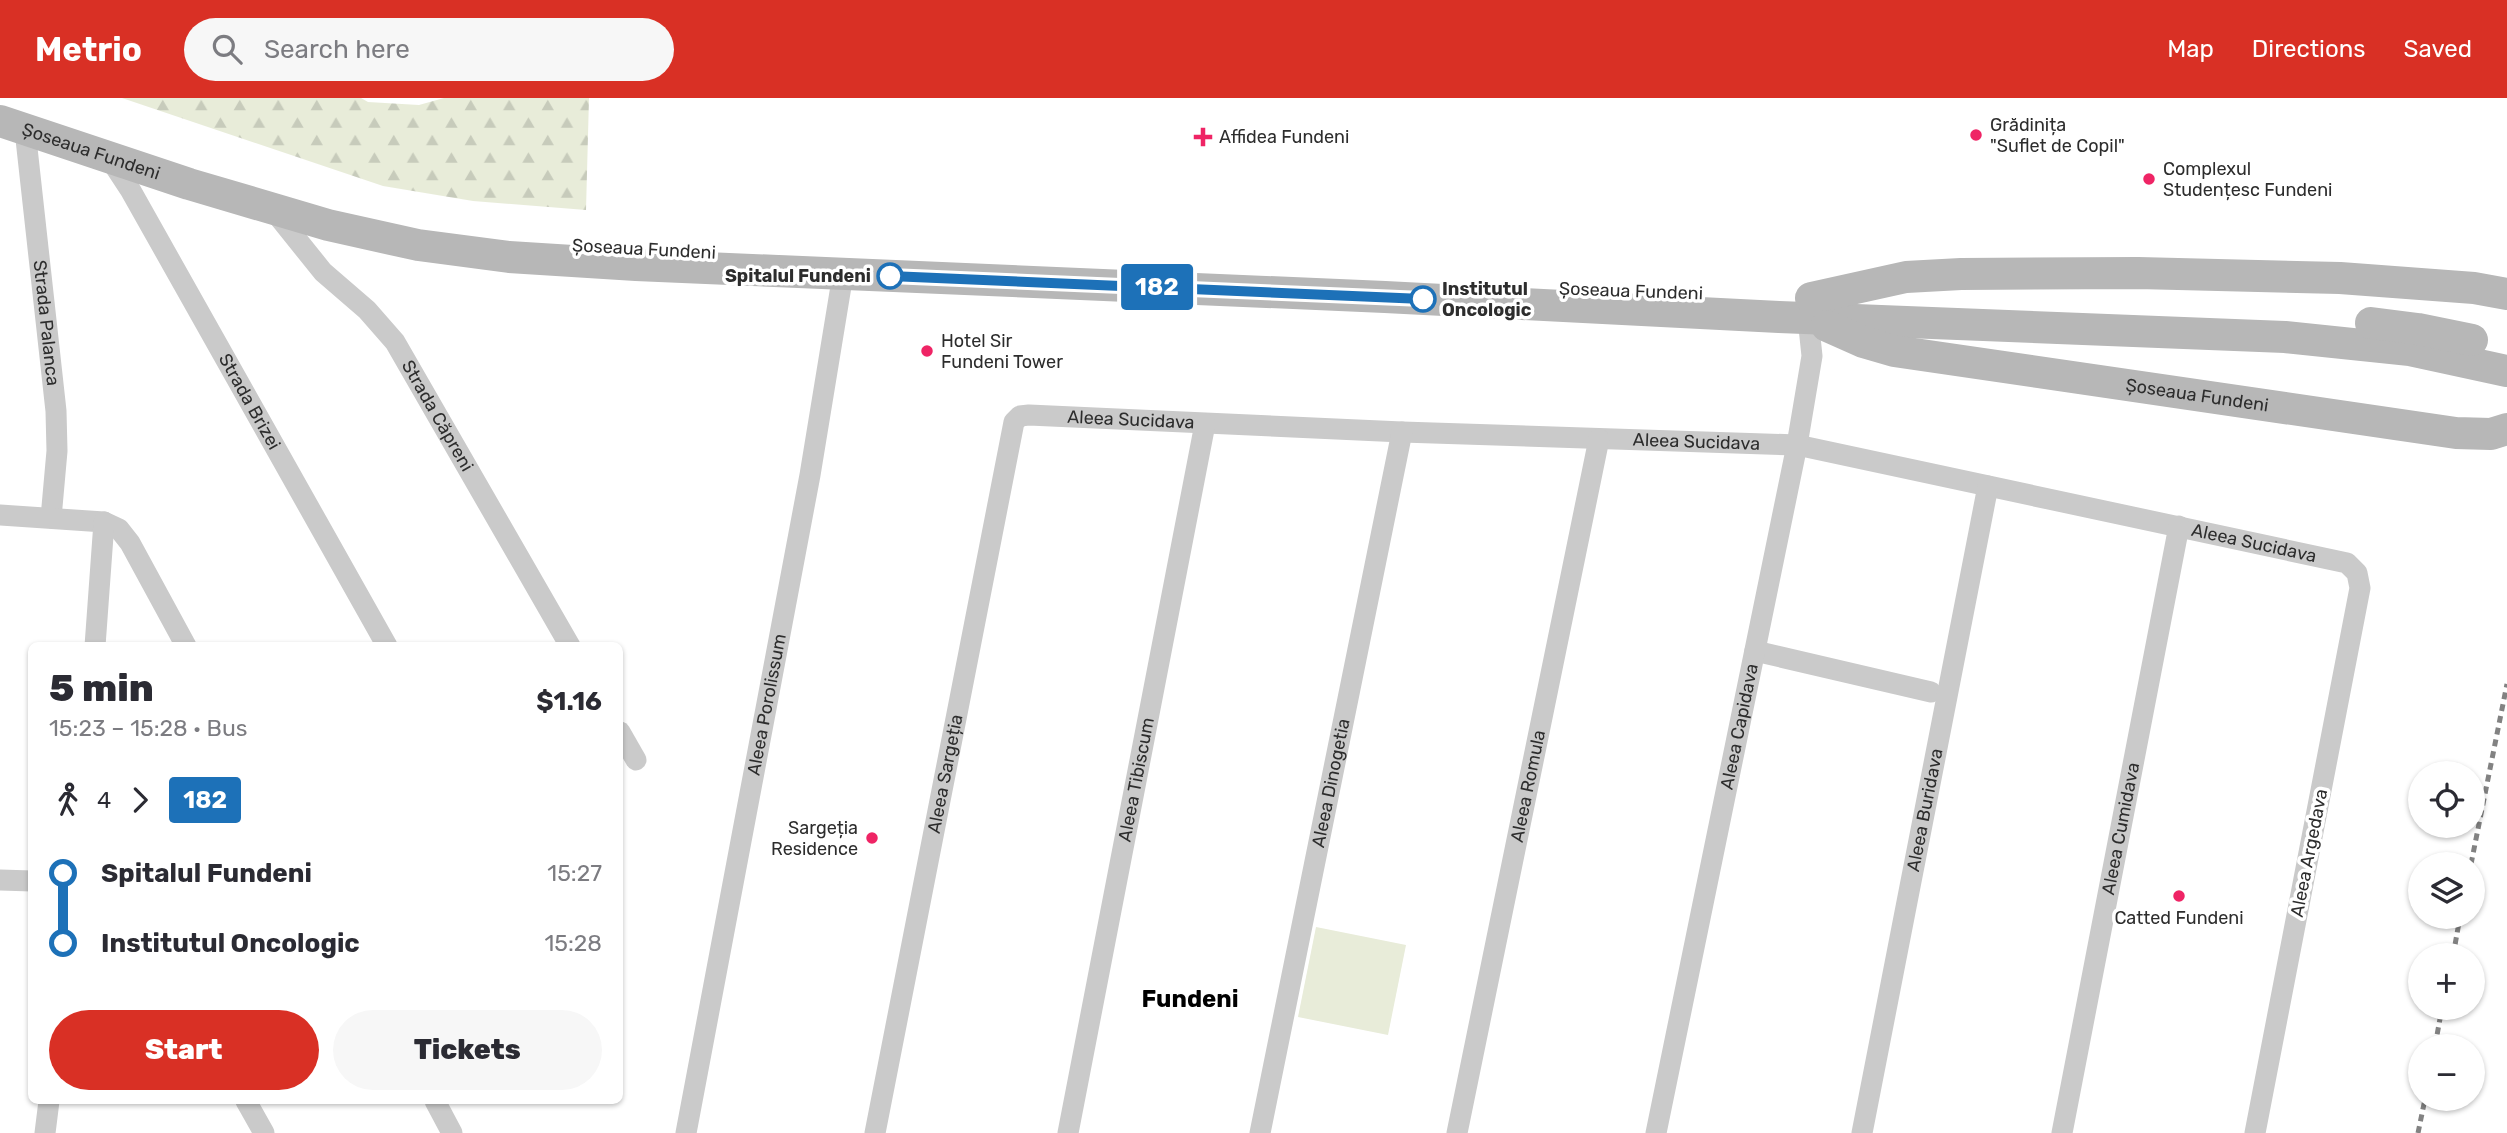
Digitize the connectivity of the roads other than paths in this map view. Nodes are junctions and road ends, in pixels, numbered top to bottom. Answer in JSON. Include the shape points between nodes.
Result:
{"nodes":[{"id":1,"x":0,"y":106,"type":"edge"},
{"id":2,"x":12,"y":125,"type":"edge"},
{"id":3,"x":110,"y":159,"type":"junction"},
{"id":4,"x":274,"y":211,"type":"junction"},
{"id":5,"x":843,"y":274,"type":"junction"},
{"id":6,"x":2507,"y":294,"type":"edge"},
{"id":7,"x":1810,"y":308,"type":"junction"},
{"id":8,"x":1855,"y":310,"type":"junction"},
{"id":9,"x":2507,"y":349,"type":"edge"},
{"id":10,"x":2507,"y":371,"type":"edge"},
{"id":11,"x":1020,"y":416,"type":"joint"},
{"id":12,"x":1205,"y":424,"type":"junction"},
{"id":13,"x":2507,"y":429,"type":"edge"},
{"id":14,"x":1402,"y":432,"type":"junction"},
{"id":15,"x":1599,"y":439,"type":"junction"},
{"id":16,"x":1797,"y":445,"type":"junction"},
{"id":17,"x":1988,"y":486,"type":"junction"},
{"id":18,"x":0,"y":515,"type":"edge"},
{"id":19,"x":51,"y":518,"type":"junction"},
{"id":20,"x":104,"y":522,"type":"junction"},
{"id":21,"x":2179,"y":526,"type":"junction"},
{"id":22,"x":2357,"y":573,"type":"joint"},
{"id":23,"x":95,"y":642,"type":"edge"},
{"id":24,"x":184,"y":642,"type":"edge"},
{"id":25,"x":385,"y":642,"type":"edge"},
{"id":26,"x":568,"y":642,"type":"edge"},
{"id":27,"x":1755,"y":651,"type":"junction"},
{"id":28,"x":1931,"y":692,"type":"dead end"},
{"id":29,"x":623,"y":737,"type":"edge"},
{"id":30,"x":636,"y":760,"type":"dead end"},
{"id":31,"x":0,"y":880,"type":"edge"},
{"id":32,"x":28,"y":881,"type":"edge"},
{"id":33,"x":49,"y":1104,"type":"edge"},
{"id":34,"x":248,"y":1104,"type":"edge"},
{"id":35,"x":437,"y":1104,"type":"edge"},
{"id":36,"x":45,"y":1133,"type":"edge"},
{"id":37,"x":264,"y":1133,"type":"edge"},
{"id":38,"x":452,"y":1133,"type":"edge"},
{"id":39,"x":686,"y":1133,"type":"edge"},
{"id":40,"x":875,"y":1133,"type":"edge"},
{"id":41,"x":1068,"y":1133,"type":"edge"},
{"id":42,"x":1259,"y":1133,"type":"edge"},
{"id":43,"x":1457,"y":1133,"type":"edge"},
{"id":44,"x":1656,"y":1133,"type":"edge"},
{"id":45,"x":1862,"y":1133,"type":"edge"},
{"id":46,"x":2062,"y":1133,"type":"edge"},
{"id":47,"x":2255,"y":1133,"type":"edge"}],
"edges":[{"from":1,"to":7,"type":"main road","name":"Șoseaua Fundeni","via":[[292,200],[467,237],[551,245]]},
{"from":2,"to":3,"type":"main road","name":"Șoseaua Fundeni"},
{"from":2,"to":19,"type":"street","name":"Strada Palanca","via":[[56,411]]},
{"from":3,"to":4,"type":"main road","name":"Șoseaua Fundeni"},
{"from":3,"to":25,"type":"street","name":"Strada Brizei"},
{"from":4,"to":5,"type":"main road","name":"Șoseaua Fundeni","via":[[376,237],[486,254]]},
{"from":4,"to":26,"type":"street","name":"Strada Căpreni","via":[[323,272],[395,342]]},
{"from":5,"to":7,"type":"main road","name":"Șoseaua Fundeni","via":[[1397,297]]},
{"from":5,"to":39,"type":"street","name":"Aleea Porolissum","via":[[810,475]]},
{"from":6,"to":7,"type":"main road","name":"Șoseaua Fundeni","via":[[2340,278],[1961,274],[1906,277]]},
{"from":7,"to":8,"type":"main road","name":"Șoseaua Fundeni"},
{"from":7,"to":13,"type":"main road","name":"Șoseaua Fundeni","via":[[1863,342],[1894,351],[2456,433],[2491,434]]},
{"from":7,"to":16,"type":"street","name":"Aleea Capidava","via":[[1812,356]]},
{"from":8,"to":9,"type":"main road","name":"Șoseaua Fundeni","via":[[2216,312],[2418,329]]},
{"from":8,"to":10,"type":"main road","name":"Șoseaua Fundeni","via":[[2298,338],[2410,350]]},
{"from":11,"to":12,"type":"street","name":"Aleea Sucidava"},
{"from":11,"to":40,"type":"street","name":"Aleea Sargeția","via":[[1014,422]]},
{"from":12,"to":14,"type":"street","name":"Aleea Sucidava"},
{"from":12,"to":41,"type":"street","name":"Aleea Tibiscum"},
{"from":14,"to":15,"type":"street","name":"Aleea Sucidava"},
{"from":14,"to":42,"type":"street","name":"Aleea Dinogetia"},
{"from":15,"to":16,"type":"street","name":"Aleea Sucidava"},
{"from":15,"to":43,"type":"street","name":"Aleea Romula"},
{"from":16,"to":17,"type":"street","name":"Aleea Sucidava"},
{"from":16,"to":27,"type":"street","name":"Aleea Capidava"},
{"from":17,"to":21,"type":"street","name":"Aleea Sucidava"},
{"from":17,"to":45,"type":"street","name":"Aleea Buridava"},
{"from":18,"to":19,"type":"street"},
{"from":19,"to":20,"type":"street"},
{"from":20,"to":23,"type":"street"},
{"from":20,"to":24,"type":"street","via":[[119,529],[130,542]]},
{"from":21,"to":22,"type":"street","name":"Aleea Sucidava","via":[[2347,563]]},
{"from":21,"to":46,"type":"street","name":"Aleea Cumidava"},
{"from":22,"to":47,"type":"street","name":"Aleea Argedava","via":[[2360,588]]},
{"from":27,"to":28,"type":"street"},
{"from":27,"to":44,"type":"street","name":"Aleea Capidava"},
{"from":29,"to":30,"type":"street"},
{"from":31,"to":32,"type":"street"},
{"from":33,"to":36,"type":"street"},
{"from":34,"to":37,"type":"street"},
{"from":35,"to":38,"type":"street"}]}
